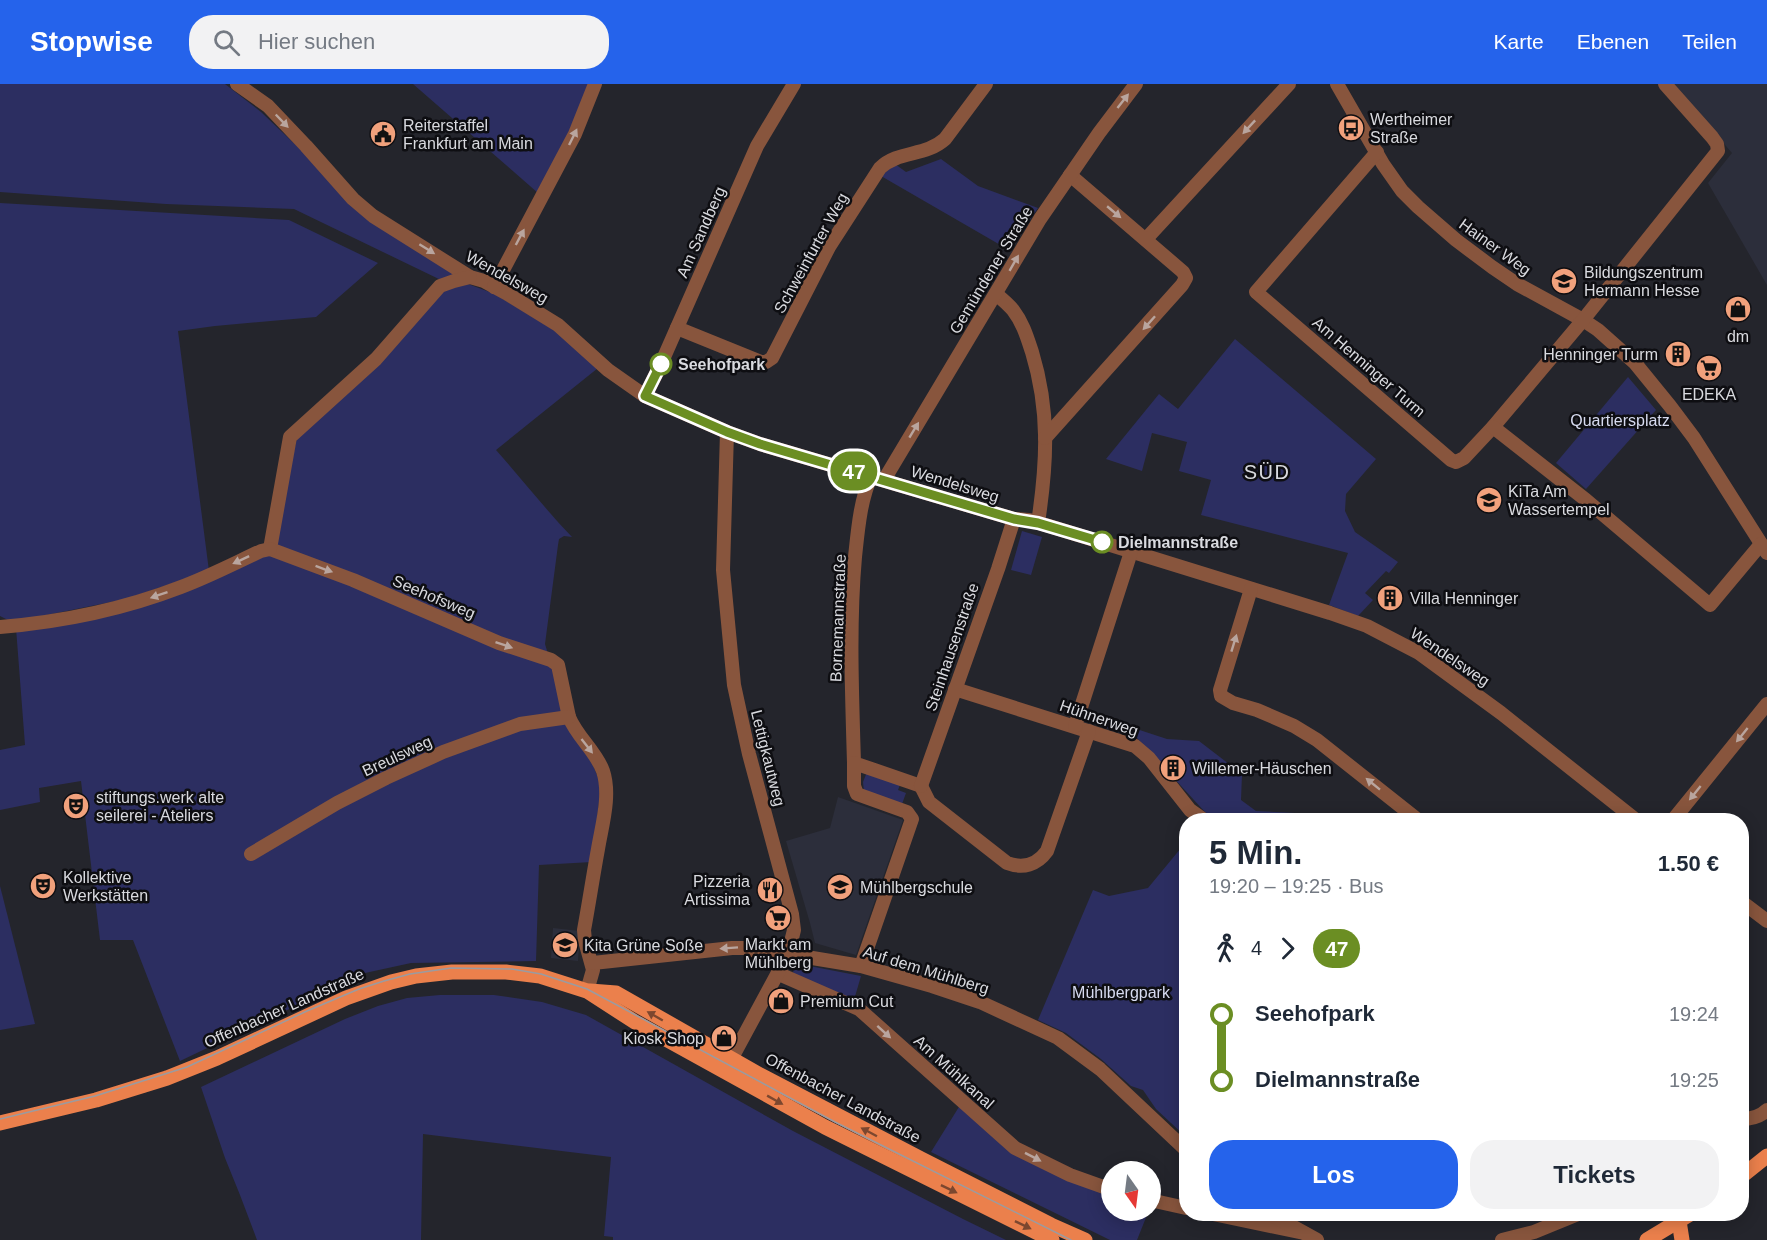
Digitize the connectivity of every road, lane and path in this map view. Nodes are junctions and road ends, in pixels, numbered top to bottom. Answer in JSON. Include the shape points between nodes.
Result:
{"nodes":[{"id":1,"x":237,"y":84,"type":"edge"},
{"id":2,"x":595,"y":84,"type":"edge"},
{"id":3,"x":794,"y":84,"type":"edge"},
{"id":4,"x":986,"y":84,"type":"edge"},
{"id":5,"x":1136,"y":84,"type":"edge"},
{"id":6,"x":1289,"y":84,"type":"edge"},
{"id":7,"x":1337,"y":84,"type":"edge"},
{"id":8,"x":1665,"y":84,"type":"edge"},
{"id":9,"x":1377,"y":152,"type":"junction"},
{"id":10,"x":1070,"y":175,"type":"junction"},
{"id":11,"x":1146,"y":239,"type":"junction"},
{"id":12,"x":470,"y":277,"type":"junction"},
{"id":13,"x":494,"y":287,"type":"junction"},
{"id":14,"x":996,"y":294,"type":"junction"},
{"id":15,"x":1584,"y":321,"type":"junction"},
{"id":16,"x":677,"y":328,"type":"junction"},
{"id":17,"x":645,"y":396,"type":"junction"},
{"id":18,"x":1493,"y":427,"type":"junction"},
{"id":19,"x":727,"y":432,"type":"junction"},
{"id":20,"x":1045,"y":438,"type":"junction"},
{"id":21,"x":878,"y":478,"type":"junction"},
{"id":22,"x":1014,"y":519,"type":"junction"},
{"id":23,"x":1038,"y":523,"type":"junction"},
{"id":24,"x":270,"y":549,"type":"junction"},
{"id":25,"x":1764,"y":549,"type":"edge"},
{"id":26,"x":1131,"y":552,"type":"junction"},
{"id":27,"x":1251,"y":589,"type":"junction"},
{"id":28,"x":0,"y":627,"type":"edge"},
{"id":29,"x":955,"y":689,"type":"junction"},
{"id":30,"x":1767,"y":704,"type":"edge"},
{"id":31,"x":569,"y":717,"type":"junction"},
{"id":32,"x":1075,"y":726,"type":"junction"},
{"id":33,"x":1089,"y":730,"type":"junction"},
{"id":34,"x":854,"y":763,"type":"junction"},
{"id":35,"x":921,"y":786,"type":"junction"},
{"id":36,"x":1194,"y":813,"type":"edge"},
{"id":37,"x":1409,"y":813,"type":"edge"},
{"id":38,"x":1627,"y":813,"type":"edge"},
{"id":39,"x":1679,"y":813,"type":"edge"},
{"id":40,"x":251,"y":854,"type":"dead end"},
{"id":41,"x":1749,"y":907,"type":"edge"},
{"id":42,"x":1766,"y":918,"type":"edge"},
{"id":43,"x":787,"y":956,"type":"junction"},
{"id":44,"x":592,"y":963,"type":"junction"},
{"id":45,"x":861,"y":966,"type":"junction"},
{"id":46,"x":779,"y":974,"type":"junction"},
{"id":47,"x":587,"y":991,"type":"junction"},
{"id":48,"x":728,"y":1066,"type":"junction"},
{"id":49,"x":1767,"y":1110,"type":"edge"},
{"id":50,"x":1749,"y":1118,"type":"edge"},
{"id":51,"x":0,"y":1123,"type":"edge"},
{"id":52,"x":1179,"y":1143,"type":"edge"},
{"id":53,"x":1767,"y":1156,"type":"edge"},
{"id":54,"x":1749,"y":1167,"type":"edge"},
{"id":55,"x":1101,"y":1186,"type":"edge"},
{"id":56,"x":1161,"y":1202,"type":"edge"},
{"id":57,"x":1179,"y":1206,"type":"edge"},
{"id":58,"x":1247,"y":1221,"type":"edge"},
{"id":59,"x":1283,"y":1221,"type":"edge"},
{"id":60,"x":1560,"y":1221,"type":"edge"},
{"id":61,"x":1678,"y":1221,"type":"edge"},
{"id":62,"x":1684,"y":1221,"type":"edge"},
{"id":63,"x":1304,"y":1233,"type":"junction"},
{"id":64,"x":1653,"y":1239,"type":"edge"},
{"id":65,"x":1052,"y":1240,"type":"edge"},
{"id":66,"x":1085,"y":1240,"type":"edge"},
{"id":67,"x":1317,"y":1240,"type":"edge"},
{"id":68,"x":1502,"y":1240,"type":"edge"},
{"id":69,"x":1682,"y":1240,"type":"edge"}],
"edges":[{"from":1,"to":12,"type":"street","name":"Wendelsweg","one_way":true,"via":[[268,106],[373,216]]},
{"from":13,"to":2,"type":"street","one_way":true,"via":[[575,134]]},
{"from":3,"to":16,"type":"street","name":"Am Sandberg","via":[[757,146]]},
{"from":4,"to":16,"type":"street","name":"Schweinfurter Weg","via":[[938,145],[895,158],[880,168],[829,247],[766,362]]},
{"from":10,"to":5,"type":"street","name":"Gemündener Straße","one_way":true},
{"from":6,"to":11,"type":"street","one_way":true},
{"from":7,"to":9,"type":"street","name":"Hainer Weg"},
{"from":8,"to":15,"type":"street","name":"Am Henninger Turm","via":[[1712,136],[1718,151]]},
{"from":9,"to":15,"type":"street","name":"Hainer Weg","via":[[1410,200],[1456,240],[1517,284]]},
{"from":9,"to":18,"type":"street","name":"Am Henninger Turm","via":[[1256,292],[1451,460],[1464,458]]},
{"from":10,"to":11,"type":"street","one_way":true},
{"from":14,"to":10,"type":"street","name":"Gemündener Straße","one_way":true},
{"from":11,"to":20,"type":"street","one_way":true,"via":[[1186,278]]},
{"from":12,"to":13,"type":"street","name":"Wendelsweg"},
{"from":12,"to":24,"type":"street","via":[[440,286],[376,359],[290,438]]},
{"from":13,"to":17,"type":"street","name":"Wendelsweg","via":[[558,325],[608,370]]},
{"from":14,"to":20,"type":"street","via":[[1014,311],[1026,333],[1043,396]]},
{"from":21,"to":14,"type":"street","name":"Gemündener Straße","one_way":true},
{"from":15,"to":18,"type":"street","name":"Am Henninger Turm"},
{"from":15,"to":25,"type":"street","name":"Hainer Weg","via":[[1628,357],[1670,406]]},
{"from":16,"to":17,"type":"street","name":"Am Sandberg"},
{"from":17,"to":19,"type":"street","name":"Wendelsweg"},
{"from":18,"to":25,"type":"street","via":[[1710,605]]},
{"from":19,"to":21,"type":"street","name":"Wendelsweg"},
{"from":19,"to":43,"type":"street","name":"Lettigkautweg","via":[[723,570],[734,685],[792,914],[794,930]]},
{"from":20,"to":23,"type":"street"},
{"from":21,"to":22,"type":"street","name":"Wendelsweg"},
{"from":21,"to":34,"type":"street","name":"Bornemannstraße","via":[[865,491],[861,507],[852,598]]},
{"from":22,"to":23,"type":"street","name":"Wendelsweg"},
{"from":22,"to":29,"type":"street","name":"Steinhausenstraße"},
{"from":23,"to":26,"type":"street","name":"Wendelsweg"},
{"from":24,"to":28,"type":"street","one_way":true,"via":[[130,604],[57,620]]},
{"from":24,"to":31,"type":"street","name":"Seehofsweg","one_way":true,"via":[[499,643],[551,660],[558,665]]},
{"from":26,"to":27,"type":"street","name":"Wendelsweg"},
{"from":26,"to":32,"type":"street"},
{"from":37,"to":27,"type":"street","one_way":true,"via":[[1317,740],[1221,696]]},
{"from":27,"to":38,"type":"street","name":"Wendelsweg","via":[[1349,620],[1419,653]]},
{"from":29,"to":32,"type":"street","name":"Hühnerweg"},
{"from":29,"to":35,"type":"street","name":"Steinhausenstraße"},
{"from":30,"to":39,"type":"street","one_way":true},
{"from":31,"to":40,"type":"street","name":"Breulsweg","via":[[520,724],[443,752],[337,803]]},
{"from":31,"to":44,"type":"street","one_way":true,"via":[[604,777],[605,802],[584,930]]},
{"from":32,"to":33,"type":"street","name":"Hühnerweg"},
{"from":33,"to":35,"type":"street","via":[[1047,851],[1035,863],[1012,865],[999,857],[928,802]]},
{"from":33,"to":36,"type":"street","name":"Hühnerweg","via":[[1141,749]]},
{"from":34,"to":35,"type":"street"},
{"from":34,"to":45,"type":"street","name":"Bornemannstraße","via":[[857,794],[912,816]]},
{"from":41,"to":42,"type":"street"},
{"from":43,"to":44,"type":"street","name":"Auf dem Mühlberg","one_way":true,"via":[[732,948]]},
{"from":43,"to":45,"type":"street","name":"Auf dem Mühlberg"},
{"from":43,"to":46,"type":"street","name":"Lettigkautweg"},
{"from":44,"to":47,"type":"street"},
{"from":45,"to":52,"type":"street","name":"Auf dem Mühlberg","via":[[980,1002],[1058,1038],[1100,1069]]},
{"from":46,"to":48,"type":"street","name":"Lettigkautweg"},
{"from":46,"to":55,"type":"street","name":"Am Mühlkanal","one_way":true,"via":[[859,1009],[1015,1148]]},
{"from":47,"to":48,"type":"main road","name":"Offenbacher Landstraße","via":[[635,1023]]},
{"from":47,"to":51,"type":"main road","name":"Offenbacher Landstraße","via":[[540,976],[506,972],[452,972],[403,978],[346,998],[167,1078]]},
{"from":48,"to":65,"type":"main road","name":"Offenbacher Landstraße","one_way":true,"via":[[825,1127]]},
{"from":66,"to":48,"type":"main road","name":"Offenbacher Landstraße","one_way":true},
{"from":49,"to":50,"type":"street"},
{"from":53,"to":54,"type":"main road"},
{"from":56,"to":57,"type":"street"},
{"from":58,"to":63,"type":"street"},
{"from":59,"to":63,"type":"street"},
{"from":60,"to":68,"type":"street"},
{"from":61,"to":64,"type":"main road"},
{"from":62,"to":69,"type":"main road"},
{"from":63,"to":67,"type":"street"}]}
